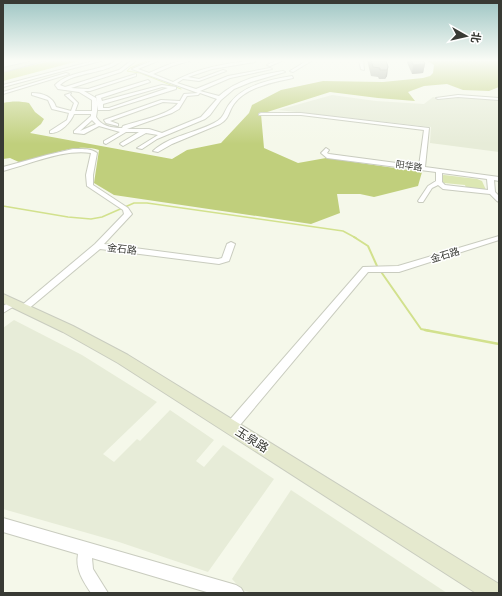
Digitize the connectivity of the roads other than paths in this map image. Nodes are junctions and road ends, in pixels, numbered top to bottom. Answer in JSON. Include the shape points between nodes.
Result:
{"nodes":[{"id":1,"x":21,"y":88,"type":"edge"},
{"id":2,"x":41,"y":88,"type":"edge"},
{"id":3,"x":61,"y":88,"type":"edge"},
{"id":4,"x":74,"y":88,"type":"edge"},
{"id":5,"x":95,"y":88,"type":"edge"},
{"id":6,"x":126,"y":88,"type":"edge"},
{"id":7,"x":156,"y":88,"type":"edge"},
{"id":8,"x":173,"y":88,"type":"edge"},
{"id":9,"x":187,"y":88,"type":"edge"},
{"id":10,"x":203,"y":88,"type":"edge"},
{"id":11,"x":237,"y":88,"type":"edge"},
{"id":12,"x":257,"y":88,"type":"edge"},
{"id":13,"x":68,"y":90,"type":"junction"},
{"id":14,"x":42,"y":91,"type":"dead end"},
{"id":15,"x":195,"y":91,"type":"junction"},
{"id":16,"x":3,"y":93,"type":"edge"},
{"id":17,"x":34,"y":94,"type":"dead end"},
{"id":18,"x":200,"y":95,"type":"dead end"},
{"id":19,"x":220,"y":98,"type":"junction"},
{"id":20,"x":438,"y":98,"type":"dead end"},
{"id":21,"x":499,"y":99,"type":"edge"},
{"id":22,"x":179,"y":102,"type":"junction"},
{"id":23,"x":98,"y":104,"type":"junction"},
{"id":24,"x":73,"y":113,"type":"junction"},
{"id":25,"x":94,"y":114,"type":"junction"},
{"id":26,"x":261,"y":114,"type":"dead end"},
{"id":27,"x":100,"y":124,"type":"junction"},
{"id":28,"x":124,"y":129,"type":"junction"},
{"id":29,"x":146,"y":130,"type":"junction"},
{"id":30,"x":52,"y":132,"type":"dead end"},
{"id":31,"x":164,"y":134,"type":"junction"},
{"id":32,"x":180,"y":139,"type":"junction"},
{"id":33,"x":106,"y":142,"type":"dead end"},
{"id":34,"x":123,"y":144,"type":"dead end"},
{"id":35,"x":140,"y":148,"type":"dead end"},
{"id":36,"x":326,"y":150,"type":"dead end"},
{"id":37,"x":156,"y":151,"type":"dead end"},
{"id":38,"x":422,"y":166,"type":"junction"},
{"id":39,"x":3,"y":169,"type":"edge"},
{"id":40,"x":439,"y":170,"type":"junction"},
{"id":41,"x":499,"y":175,"type":"edge"},
{"id":42,"x":490,"y":177,"type":"junction"},
{"id":43,"x":499,"y":179,"type":"edge"},
{"id":44,"x":439,"y":182,"type":"junction"},
{"id":45,"x":492,"y":192,"type":"junction"},
{"id":46,"x":499,"y":200,"type":"edge"},
{"id":47,"x":421,"y":201,"type":"dead end"},
{"id":48,"x":499,"y":238,"type":"edge"},
{"id":49,"x":231,"y":244,"type":"dead end"},
{"id":50,"x":98,"y":246,"type":"junction"},
{"id":51,"x":11,"y":305,"type":"edge"},
{"id":52,"x":231,"y":427,"type":"junction"},
{"id":53,"x":3,"y":525,"type":"edge"},
{"id":54,"x":87,"y":549,"type":"junction"},
{"id":55,"x":100,"y":593,"type":"edge"},
{"id":56,"x":236,"y":593,"type":"edge"},
{"id":57,"x":495,"y":593,"type":"edge"}],
"edges":[{"from":1,"to":16,"type":"street"},
{"from":2,"to":14,"type":"street"},
{"from":3,"to":13,"type":"street"},
{"from":4,"to":13,"type":"street"},
{"from":5,"to":13,"type":"street"},
{"from":6,"to":23,"type":"street","via":[[100,96]]},
{"from":7,"to":23,"type":"street"},
{"from":8,"to":23,"type":"street","via":[[109,109],[100,109]]},
{"from":9,"to":15,"type":"street"},
{"from":10,"to":15,"type":"street"},
{"from":11,"to":19,"type":"street"},
{"from":12,"to":32,"type":"street","via":[[234,101],[223,120],[210,128]]},
{"from":13,"to":23,"type":"street","via":[[89,94]]},
{"from":13,"to":24,"type":"street","via":[[67,96],[76,103]]},
{"from":15,"to":19,"type":"street"},
{"from":17,"to":24,"type":"street","via":[[48,98],[56,109]]},
{"from":18,"to":22,"type":"street","via":[[186,95]]},
{"from":19,"to":31,"type":"street","via":[[210,114]]},
{"from":20,"to":21,"type":"street","via":[[458,96]]},
{"from":22,"to":28,"type":"street","via":[[174,110],[165,115]]},
{"from":22,"to":28,"type":"street","via":[[163,101],[107,120]]},
{"from":23,"to":25,"type":"street"},
{"from":24,"to":25,"type":"street"},
{"from":24,"to":30,"type":"street","via":[[69,121]]},
{"from":25,"to":27,"type":"street","via":[[95,121]]},
{"from":25,"to":27,"type":"street","via":[[76,132],[80,133]]},
{"from":26,"to":38,"type":"street","via":[[301,114],[427,129]]},
{"from":27,"to":28,"type":"street"},
{"from":28,"to":29,"type":"street"},
{"from":28,"to":33,"type":"street"},
{"from":29,"to":31,"type":"street"},
{"from":29,"to":34,"type":"street"},
{"from":31,"to":32,"type":"street"},
{"from":31,"to":35,"type":"street"},
{"from":32,"to":37,"type":"street"},
{"from":36,"to":38,"type":"street","name":"阳华路","via":[[324,153],[327,156]]},
{"from":38,"to":40,"type":"street","name":"阳华路"},
{"from":38,"to":41,"type":"street","name":"阳华路"},
{"from":39,"to":50,"type":"street","via":[[68,152],[91,151],[95,154],[90,186],[128,212]]},
{"from":40,"to":42,"type":"street","name":"阳华路"},
{"from":40,"to":44,"type":"street"},
{"from":42,"to":43,"type":"street","name":"阳华路"},
{"from":42,"to":45,"type":"street"},
{"from":44,"to":45,"type":"street","via":[[443,187]]},
{"from":44,"to":47,"type":"street","via":[[430,187]]},
{"from":45,"to":46,"type":"street"},
{"from":48,"to":52,"type":"street","name":"金石路","via":[[399,269],[366,269]]},
{"from":49,"to":50,"type":"street","name":"金石路","via":[[226,259],[219,262]]},
{"from":50,"to":51,"type":"street","name":"金石路"},
{"from":51,"to":52,"type":"street","name":"玉泉路","via":[[101,346]]},
{"from":52,"to":57,"type":"street","name":"玉泉路"},
{"from":53,"to":54,"type":"street"},
{"from":54,"to":55,"type":"street","via":[[84,566]]},
{"from":54,"to":56,"type":"street"}]}
